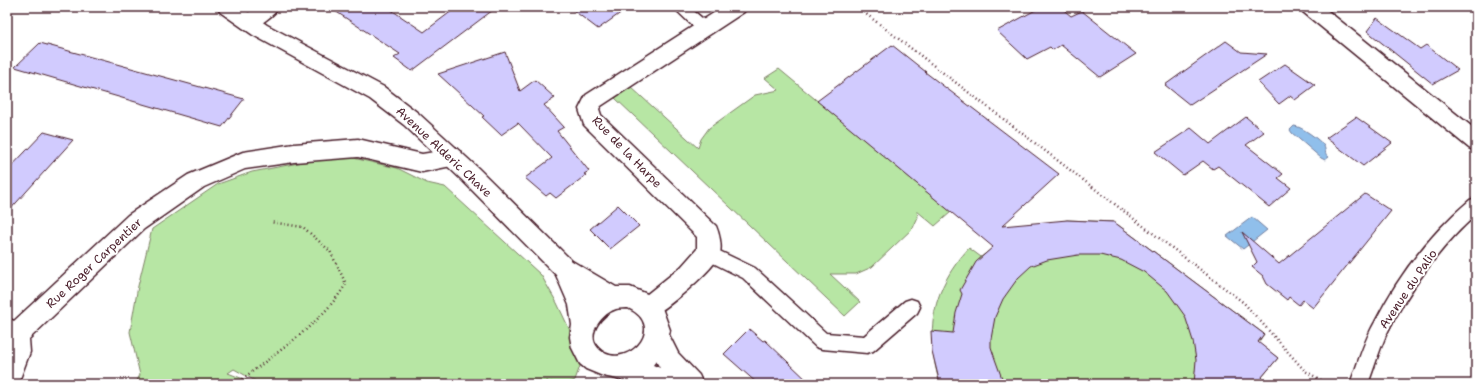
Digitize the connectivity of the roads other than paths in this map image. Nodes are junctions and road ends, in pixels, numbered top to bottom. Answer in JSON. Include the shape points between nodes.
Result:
{"nodes":[{"id":1,"x":227,"y":7,"type":"edge"},
{"id":2,"x":270,"y":7,"type":"edge"},
{"id":3,"x":680,"y":7,"type":"edge"},
{"id":4,"x":737,"y":7,"type":"edge"},
{"id":5,"x":1310,"y":7,"type":"edge"},
{"id":6,"x":249,"y":22,"type":"junction"},
{"id":7,"x":704,"y":28,"type":"junction"},
{"id":8,"x":1476,"y":142,"type":"edge"},
{"id":9,"x":453,"y":158,"type":"junction"},
{"id":10,"x":1476,"y":205,"type":"edge"},
{"id":11,"x":709,"y":253,"type":"junction"},
{"id":12,"x":564,"y":268,"type":"junction"},
{"id":13,"x":613,"y":298,"type":"junction"},
{"id":14,"x":649,"y":307,"type":"junction"},
{"id":15,"x":911,"y":307,"type":"dead end"},
{"id":16,"x":584,"y":324,"type":"junction"},
{"id":17,"x":12,"y":332,"type":"edge"},
{"id":18,"x":658,"y":337,"type":"junction"},
{"id":19,"x":620,"y":368,"type":"junction"},
{"id":20,"x":7,"y":380,"type":"edge"},
{"id":21,"x":666,"y":384,"type":"edge"},
{"id":22,"x":690,"y":384,"type":"edge"},
{"id":23,"x":1359,"y":384,"type":"edge"}],
"edges":[{"from":1,"to":6,"type":"street","name":"Avenue Alderic Chave"},
{"from":2,"to":6,"type":"street"},
{"from":3,"to":7,"type":"lane"},
{"from":4,"to":7,"type":"street","name":"Rue de la Harpe"},
{"from":5,"to":8,"type":"street"},
{"from":6,"to":9,"type":"street","name":"Avenue Alderic Chave","via":[[377,93],[411,119]]},
{"from":7,"to":11,"type":"street","name":"Rue de la Harpe","via":[[593,101],[589,109],[591,119],[708,233]]},
{"from":9,"to":12,"type":"street","name":"Avenue Alderic Chave"},
{"from":9,"to":17,"type":"street","name":"Rue Roger Carpentier","via":[[422,163],[358,148],[243,161],[196,181],[136,222],[72,283]]},
{"from":10,"to":23,"type":"lane","name":"Avenue du Palio","via":[[1460,218],[1429,254],[1402,293],[1381,328]]},
{"from":11,"to":14,"type":"street","via":[[689,274]]},
{"from":11,"to":15,"type":"lane","via":[[749,273],[822,340],[867,346]]},
{"from":12,"to":13,"type":"street","name":"Avenue Alderic Chave"},
{"from":12,"to":16,"type":"street","name":"Avenue Alderic Chave","via":[[582,305]]},
{"from":13,"to":14,"type":"street","via":[[639,300]]},
{"from":13,"to":16,"type":"street","via":[[591,312]]},
{"from":14,"to":18,"type":"street","via":[[658,326]]},
{"from":16,"to":19,"type":"street","via":[[582,337],[585,349],[594,360],[605,366]]},
{"from":17,"to":20,"type":"street","via":[[18,352]]},
{"from":18,"to":19,"type":"street","via":[[644,358],[633,365]]},
{"from":18,"to":22,"type":"street","via":[[669,361]]},
{"from":19,"to":21,"type":"street","via":[[639,372]]}]}
